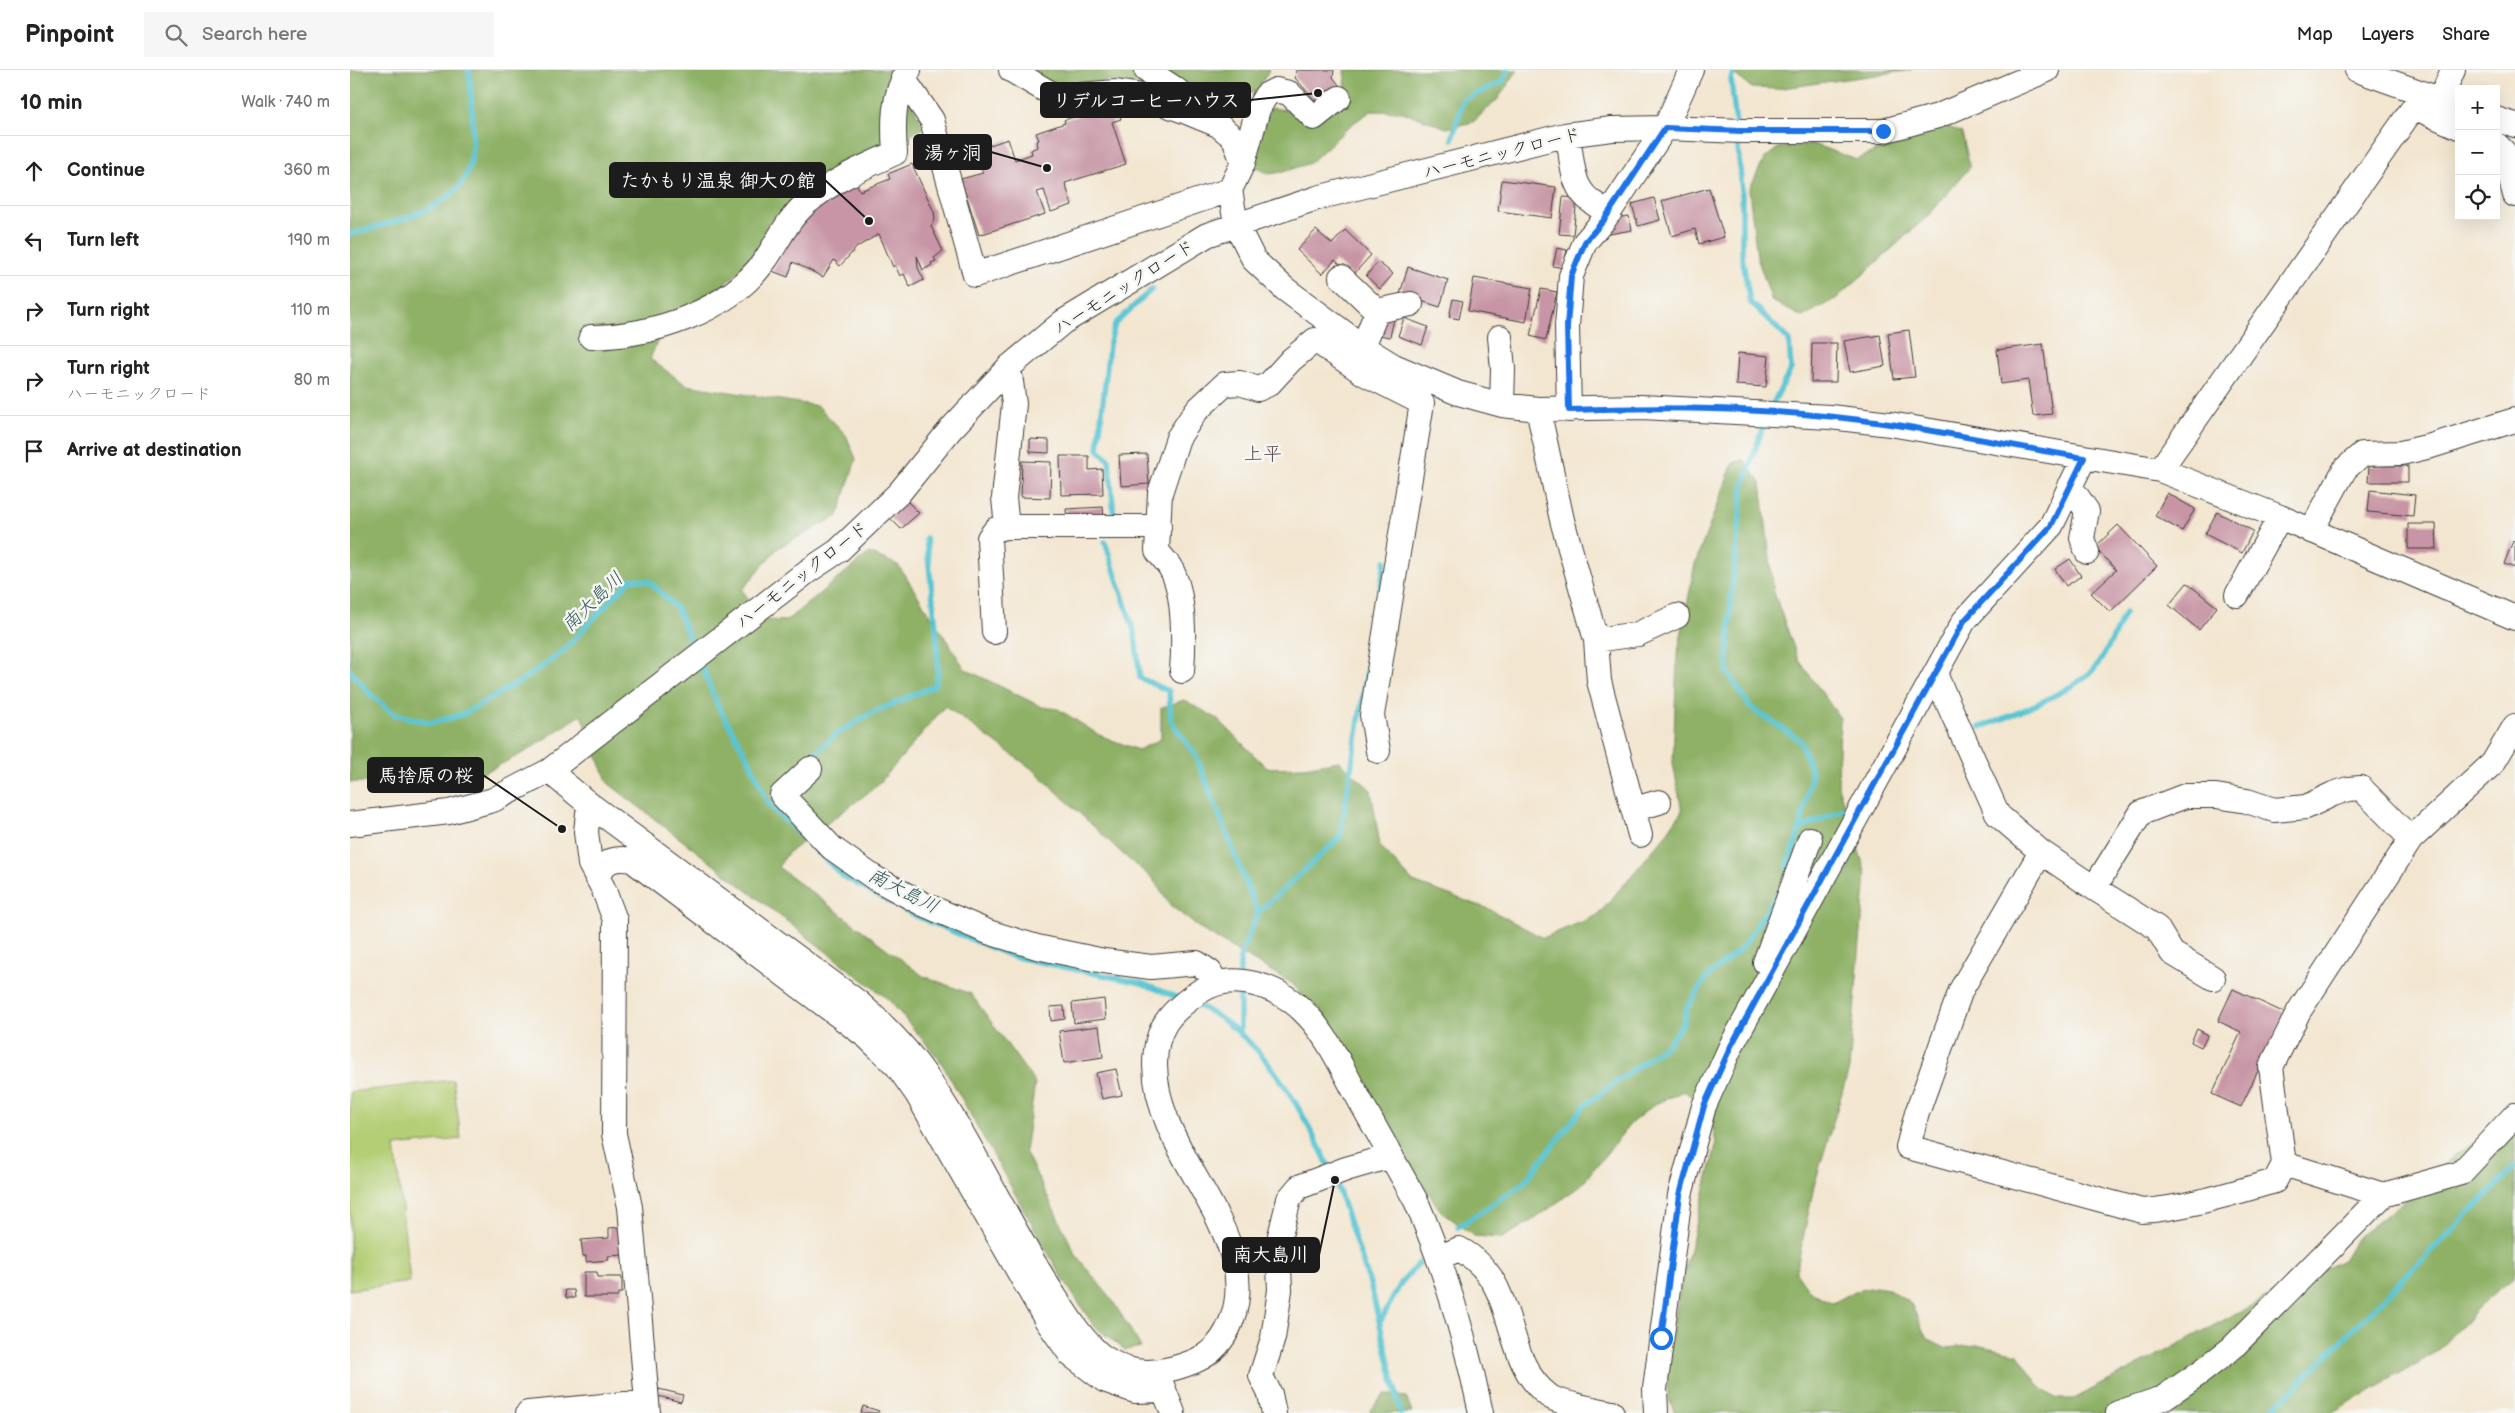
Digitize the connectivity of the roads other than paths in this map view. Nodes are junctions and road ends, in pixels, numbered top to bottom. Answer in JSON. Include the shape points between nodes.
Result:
{"nodes":[{"id":1,"x":1012,"y":70,"type":"edge"},
{"id":2,"x":1146,"y":70,"type":"edge"},
{"id":3,"x":1691,"y":70,"type":"edge"},
{"id":4,"x":2047,"y":70,"type":"edge"},
{"id":5,"x":2357,"y":70,"type":"edge"},
{"id":6,"x":2453,"y":70,"type":"edge"},
{"id":7,"x":906,"y":74,"type":"edge"},
{"id":8,"x":1339,"y":98,"type":"dead end"},
{"id":9,"x":2434,"y":102,"type":"edge"},
{"id":10,"x":2500,"y":120,"type":"edge"},
{"id":11,"x":2455,"y":123,"type":"edge"},
{"id":12,"x":1218,"y":124,"type":"junction"},
{"id":13,"x":2515,"y":125,"type":"edge"},
{"id":14,"x":1665,"y":128,"type":"junction"},
{"id":15,"x":1568,"y":134,"type":"junction"},
{"id":16,"x":2500,"y":148,"type":"edge"},
{"id":17,"x":1243,"y":163,"type":"junction"},
{"id":18,"x":1230,"y":190,"type":"junction"},
{"id":19,"x":2515,"y":195,"type":"edge"},
{"id":20,"x":1610,"y":212,"type":"junction"},
{"id":21,"x":1236,"y":224,"type":"junction"},
{"id":22,"x":1341,"y":277,"type":"dead end"},
{"id":23,"x":1411,"y":304,"type":"dead end"},
{"id":24,"x":1377,"y":311,"type":"junction"},
{"id":25,"x":590,"y":337,"type":"dead end"},
{"id":26,"x":1500,"y":337,"type":"dead end"},
{"id":27,"x":1363,"y":348,"type":"junction"},
{"id":28,"x":1009,"y":367,"type":"junction"},
{"id":29,"x":1390,"y":375,"type":"junction"},
{"id":30,"x":1502,"y":405,"type":"junction"},
{"id":31,"x":1538,"y":409,"type":"junction"},
{"id":32,"x":1569,"y":410,"type":"junction"},
{"id":33,"x":2515,"y":420,"type":"edge"},
{"id":34,"x":2084,"y":458,"type":"junction"},
{"id":35,"x":2160,"y":470,"type":"junction"},
{"id":36,"x":2070,"y":486,"type":"junction"},
{"id":37,"x":2280,"y":516,"type":"junction"},
{"id":38,"x":1007,"y":527,"type":"junction"},
{"id":39,"x":1159,"y":527,"type":"junction"},
{"id":40,"x":2311,"y":531,"type":"junction"},
{"id":41,"x":2087,"y":552,"type":"dead end"},
{"id":42,"x":2237,"y":595,"type":"dead end"},
{"id":43,"x":1677,"y":616,"type":"dead end"},
{"id":44,"x":2515,"y":618,"type":"edge"},
{"id":45,"x":994,"y":632,"type":"dead end"},
{"id":46,"x":1596,"y":640,"type":"junction"},
{"id":47,"x":1182,"y":671,"type":"dead end"},
{"id":48,"x":1935,"y":674,"type":"junction"},
{"id":49,"x":2515,"y":726,"type":"edge"},
{"id":50,"x":1378,"y":751,"type":"dead end"},
{"id":51,"x":810,"y":770,"type":"dead end"},
{"id":52,"x":549,"y":771,"type":"junction"},
{"id":53,"x":1659,"y":802,"type":"dead end"},
{"id":54,"x":589,"y":804,"type":"junction"},
{"id":55,"x":1635,"y":809,"type":"junction"},
{"id":56,"x":350,"y":824,"type":"edge"},
{"id":57,"x":1640,"y":835,"type":"dead end"},
{"id":58,"x":1810,"y":839,"type":"dead end"},
{"id":59,"x":2410,"y":839,"type":"junction"},
{"id":60,"x":2040,"y":852,"type":"junction"},
{"id":61,"x":598,"y":878,"type":"junction"},
{"id":62,"x":2094,"y":888,"type":"junction"},
{"id":63,"x":2213,"y":978,"type":"dead end"},
{"id":64,"x":1223,"y":984,"type":"junction"},
{"id":65,"x":1762,"y":990,"type":"junction"},
{"id":66,"x":2515,"y":1116,"type":"edge"},
{"id":67,"x":1391,"y":1156,"type":"junction"},
{"id":68,"x":2284,"y":1164,"type":"junction"},
{"id":69,"x":2383,"y":1195,"type":"junction"},
{"id":70,"x":1438,"y":1258,"type":"junction"},
{"id":71,"x":1160,"y":1382,"type":"junction"},
{"id":72,"x":648,"y":1408,"type":"edge"},
{"id":73,"x":528,"y":1413,"type":"edge"},
{"id":74,"x":1172,"y":1413,"type":"edge"},
{"id":75,"x":1274,"y":1413,"type":"edge"},
{"id":76,"x":1481,"y":1413,"type":"edge"},
{"id":77,"x":1612,"y":1413,"type":"edge"},
{"id":78,"x":1656,"y":1413,"type":"edge"},
{"id":79,"x":2118,"y":1413,"type":"edge"}],
"edges":[{"from":1,"to":12,"type":"street","via":[[1056,97],[1116,92],[1142,96]]},
{"from":2,"to":12,"type":"street"},
{"from":3,"to":14,"type":"street"},
{"from":4,"to":14,"type":"street","name":"ハーモニックロード","via":[[1938,116],[1883,131]]},
{"from":5,"to":9,"type":"street"},
{"from":6,"to":9,"type":"street"},
{"from":7,"to":18,"type":"street","via":[[932,120],[975,275]]},
{"from":7,"to":25,"type":"street","via":[[893,121],[895,153],[843,176],[808,201],[793,216],[766,259],[743,285],[713,306],[674,322],[621,336]]},
{"from":8,"to":17,"type":"street","via":[[1314,118],[1289,93],[1276,90],[1266,96],[1258,109]]},
{"from":9,"to":11,"type":"street"},
{"from":9,"to":35,"type":"street"},
{"from":10,"to":13,"type":"street"},
{"from":12,"to":17,"type":"street","via":[[1234,138]]},
{"from":14,"to":15,"type":"street","name":"ハーモニックロード"},
{"from":14,"to":20,"type":"street"},
{"from":15,"to":20,"type":"street","via":[[1581,194],[1592,205]]},
{"from":15,"to":21,"type":"street","name":"ハーモニックロード","via":[[1317,198]]},
{"from":16,"to":19,"type":"street","via":[[2504,152]]},
{"from":17,"to":18,"type":"street"},
{"from":18,"to":21,"type":"street"},
{"from":20,"to":32,"type":"street","via":[[1585,242],[1571,276],[1567,326]]},
{"from":21,"to":27,"type":"street","via":[[1254,260],[1285,289]]},
{"from":21,"to":28,"type":"street","name":"ハーモニックロード","via":[[1207,235],[1169,256],[1063,322]]},
{"from":22,"to":24,"type":"street"},
{"from":23,"to":24,"type":"street"},
{"from":24,"to":27,"type":"street"},
{"from":26,"to":30,"type":"street"},
{"from":27,"to":29,"type":"street"},
{"from":28,"to":38,"type":"street","via":[[1014,404],[1004,498]]},
{"from":28,"to":52,"type":"street","name":"ハーモニックロード","via":[[950,430],[899,493],[838,551]]},
{"from":29,"to":30,"type":"street"},
{"from":29,"to":39,"type":"street","via":[[1364,374],[1315,340],[1269,384],[1258,388],[1240,383],[1225,384],[1196,411],[1178,438],[1160,493]]},
{"from":29,"to":50,"type":"street","via":[[1422,403],[1372,715]]},
{"from":30,"to":31,"type":"street"},
{"from":31,"to":32,"type":"street"},
{"from":31,"to":46,"type":"street","via":[[1562,520]]},
{"from":32,"to":34,"type":"street","via":[[1642,407],[1756,412],[1890,424]]},
{"from":33,"to":40,"type":"street","via":[[2409,451],[2362,454],[2345,469]]},
{"from":34,"to":35,"type":"street"},
{"from":34,"to":36,"type":"street"},
{"from":35,"to":37,"type":"street"},
{"from":36,"to":41,"type":"street","via":[[2087,511],[2082,538]]},
{"from":36,"to":48,"type":"street","via":[[2051,526],[1964,621]]},
{"from":37,"to":40,"type":"street"},
{"from":37,"to":42,"type":"street"},
{"from":38,"to":39,"type":"street"},
{"from":38,"to":45,"type":"street","via":[[996,529],[990,538]]},
{"from":39,"to":47,"type":"street","via":[[1156,550],[1171,569],[1180,594],[1184,651]]},
{"from":40,"to":44,"type":"street"},
{"from":43,"to":46,"type":"street","via":[[1638,634]]},
{"from":46,"to":55,"type":"street","via":[[1599,681]]},
{"from":48,"to":60,"type":"street","via":[[1998,815]]},
{"from":48,"to":65,"type":"street"},
{"from":49,"to":59,"type":"street","via":[[2494,763]]},
{"from":51,"to":64,"type":"street","via":[[782,794],[832,848],[873,877],[923,904],[988,932],[1037,947],[1151,967],[1197,963]]},
{"from":52,"to":54,"type":"street"},
{"from":52,"to":56,"type":"street","name":"ハーモニックロード","via":[[493,800],[450,812]]},
{"from":53,"to":55,"type":"street"},
{"from":54,"to":61,"type":"street","via":[[586,832],[590,864]]},
{"from":54,"to":71,"type":"street","via":[[882,1023],[936,1092],[1070,1321],[1099,1354]]},
{"from":55,"to":57,"type":"street"},
{"from":58,"to":65,"type":"street","via":[[1765,961]]},
{"from":59,"to":62,"type":"street","via":[[2361,788],[2340,792],[2306,807],[2274,810],[2216,796],[2185,796],[2141,813]]},
{"from":59,"to":68,"type":"street","via":[[2299,1011],[2271,1067]]},
{"from":60,"to":62,"type":"street"},
{"from":60,"to":68,"type":"street","via":[[1961,990],[1908,1147],[2142,1211],[2162,1210],[2275,1181]]},
{"from":61,"to":71,"type":"street","via":[[606,864],[617,858],[632,860],[867,1037],[898,1067],[918,1094],[1047,1321],[1071,1355],[1104,1380],[1135,1390]]},
{"from":61,"to":72,"type":"street","via":[[615,920],[614,1134],[630,1207]]},
{"from":62,"to":63,"type":"street","via":[[2157,928],[2172,954]]},
{"from":64,"to":67,"type":"street","via":[[1264,987],[1283,996],[1310,1018],[1328,1041]]},
{"from":64,"to":71,"type":"street","via":[[1178,1007],[1161,1027],[1155,1066],[1159,1098],[1174,1136],[1235,1262],[1234,1317],[1224,1338],[1207,1356]]},
{"from":65,"to":78,"type":"street","via":[[1731,1046],[1704,1106],[1680,1195],[1655,1389]]},
{"from":66,"to":69,"type":"street","via":[[2461,1173]]},
{"from":67,"to":70,"type":"street","via":[[1416,1202]]},
{"from":67,"to":75,"type":"street","via":[[1298,1187],[1289,1199],[1278,1244],[1280,1290],[1273,1338],[1261,1376],[1270,1394]]},
{"from":68,"to":69,"type":"street"},
{"from":69,"to":79,"type":"street","via":[[2232,1348],[2163,1398]]},
{"from":70,"to":76,"type":"street"},
{"from":70,"to":77,"type":"street","via":[[1459,1249],[1483,1266],[1497,1286],[1521,1360],[1533,1381],[1550,1397]]},
{"from":71,"to":74,"type":"street"},
{"from":72,"to":73,"type":"street"}]}
